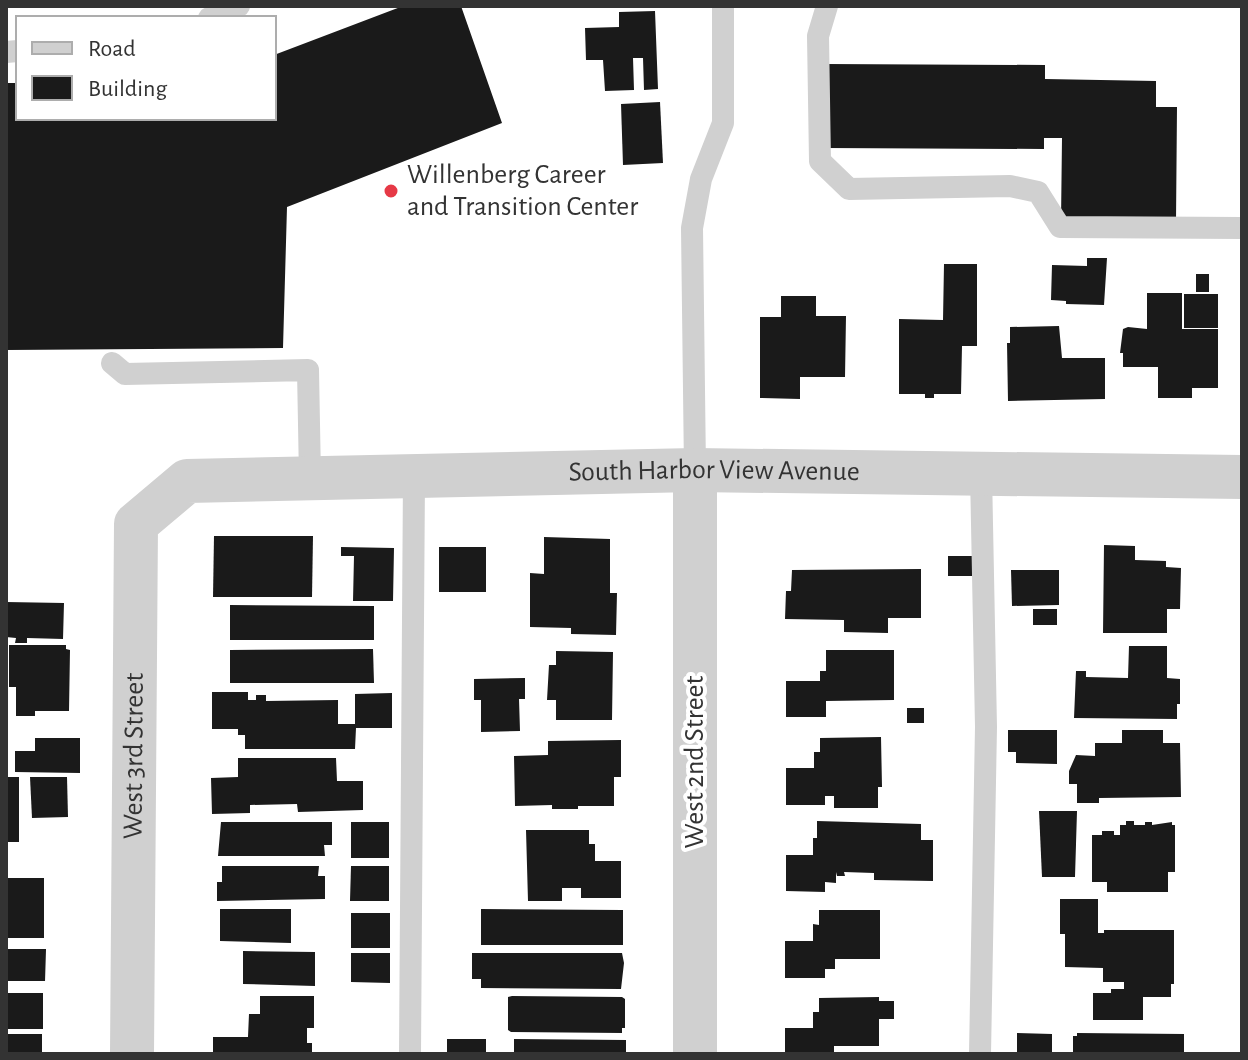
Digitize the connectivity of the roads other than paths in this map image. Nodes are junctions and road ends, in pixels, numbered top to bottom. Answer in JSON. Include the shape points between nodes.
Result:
{"nodes":[{"id":1,"x":239,"y":6,"type":"edge"},
{"id":2,"x":723,"y":6,"type":"edge"},
{"id":3,"x":827,"y":6,"type":"edge"},
{"id":4,"x":214,"y":16,"type":"edge"},
{"id":5,"x":1242,"y":228,"type":"edge"},
{"id":6,"x":112,"y":363,"type":"dead end"},
{"id":7,"x":695,"y":470,"type":"junction"},
{"id":8,"x":981,"y":473,"type":"junction"},
{"id":9,"x":414,"y":476,"type":"junction"},
{"id":10,"x":1242,"y":477,"type":"edge"},
{"id":11,"x":310,"y":478,"type":"junction"},
{"id":12,"x":187,"y":481,"type":"joint"},
{"id":13,"x":132,"y":1054,"type":"edge"},
{"id":14,"x":410,"y":1054,"type":"edge"},
{"id":15,"x":695,"y":1054,"type":"edge"},
{"id":16,"x":980,"y":1054,"type":"edge"}],
"edges":[{"from":1,"to":4,"type":"lane"},
{"from":2,"to":7,"type":"lane","via":[[723,123],[701,179],[692,228]]},
{"from":3,"to":5,"type":"lane","via":[[818,36],[820,161],[849,189],[1010,186],[1038,192],[1060,227]]},
{"from":6,"to":11,"type":"lane","via":[[125,374],[308,370]]},
{"from":7,"to":8,"type":"street","name":"South Harbor View Avenue"},
{"from":7,"to":9,"type":"street","name":"South Harbor View Avenue"},
{"from":7,"to":15,"type":"street","name":"West 2nd Street"},
{"from":8,"to":10,"type":"street","name":"South Harbor View Avenue"},
{"from":8,"to":16,"type":"lane","via":[[986,727]]},
{"from":9,"to":11,"type":"street","name":"South Harbor View Avenue"},
{"from":9,"to":14,"type":"lane"},
{"from":11,"to":12,"type":"street","name":"South Harbor View Avenue"},
{"from":12,"to":13,"type":"street","name":"West 3rd Street","via":[[136,524]]}]}
